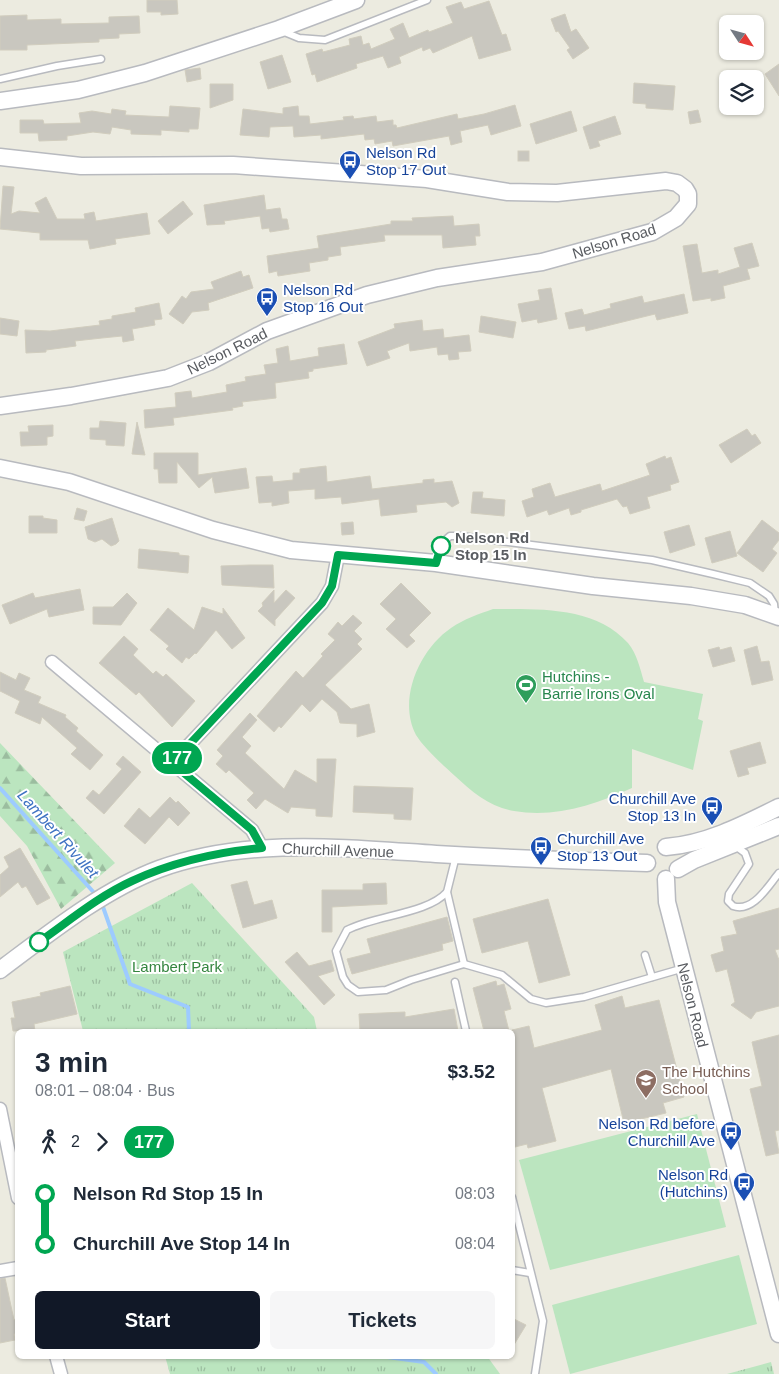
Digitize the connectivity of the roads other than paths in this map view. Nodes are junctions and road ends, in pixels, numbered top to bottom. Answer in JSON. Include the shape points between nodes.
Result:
{"nodes":[{"id":1,"x":356,"y":0,"type":"edge"},
{"id":2,"x":426,"y":0,"type":"edge"},
{"id":3,"x":279,"y":30,"type":"junction"},
{"id":4,"x":101,"y":59,"type":"dead end"},
{"id":5,"x":0,"y":79,"type":"edge"},
{"id":6,"x":0,"y":101,"type":"edge"},
{"id":7,"x":0,"y":157,"type":"edge"},
{"id":8,"x":0,"y":406,"type":"edge"},
{"id":9,"x":0,"y":468,"type":"edge"},
{"id":10,"x":338,"y":555,"type":"junction"},
{"id":11,"x":436,"y":563,"type":"junction"},
{"id":12,"x":777,"y":616,"type":"edge"},
{"id":13,"x":52,"y":662,"type":"dead end"},
{"id":14,"x":172,"y":763,"type":"junction"},
{"id":15,"x":779,"y":807,"type":"edge"},
{"id":16,"x":779,"y":826,"type":"edge"},
{"id":17,"x":734,"y":845,"type":"junction"},
{"id":18,"x":666,"y":847,"type":"junction"},
{"id":19,"x":262,"y":848,"type":"junction"},
{"id":20,"x":456,"y":855,"type":"junction"},
{"id":21,"x":647,"y":863,"type":"junction"},
{"id":22,"x":779,"y":873,"type":"edge"},
{"id":23,"x":672,"y":874,"type":"junction"},
{"id":24,"x":448,"y":892,"type":"junction"},
{"id":25,"x":645,"y":955,"type":"dead end"},
{"id":26,"x":464,"y":964,"type":"junction"},
{"id":27,"x":684,"y":968,"type":"junction"},
{"id":28,"x":0,"y":970,"type":"edge"},
{"id":29,"x":652,"y":977,"type":"junction"},
{"id":30,"x":454,"y":982,"type":"dead end"},
{"id":31,"x":466,"y":1029,"type":"edge"},
{"id":32,"x":0,"y":1109,"type":"edge"},
{"id":33,"x":15,"y":1183,"type":"edge"},
{"id":34,"x":515,"y":1210,"type":"edge"},
{"id":35,"x":15,"y":1269,"type":"edge"},
{"id":36,"x":515,"y":1270,"type":"edge"},
{"id":37,"x":0,"y":1272,"type":"edge"},
{"id":38,"x":530,"y":1273,"type":"junction"},
{"id":39,"x":779,"y":1334,"type":"edge"},
{"id":40,"x":57,"y":1359,"type":"edge"},
{"id":41,"x":61,"y":1374,"type":"edge"},
{"id":42,"x":535,"y":1374,"type":"edge"}],
"edges":[{"from":1,"to":3,"type":"street"},
{"from":2,"to":3,"type":"lane","via":[[326,40],[299,38]]},
{"from":3,"to":6,"type":"street","via":[[115,81],[34,98]]},
{"from":4,"to":5,"type":"lane"},
{"from":7,"to":8,"type":"street","name":"Nelson Road","via":[[81,166],[271,168],[409,178],[508,192],[557,193],[666,181],[681,186],[688,194],[681,214],[652,232],[542,262],[437,278],[367,295],[267,331],[209,362],[168,378]]},
{"from":9,"to":10,"type":"street","via":[[69,482],[246,539],[291,550]]},
{"from":10,"to":11,"type":"street"},
{"from":10,"to":14,"type":"street","via":[[332,586],[322,603]]},
{"from":11,"to":12,"type":"street","via":[[593,586],[690,596],[746,605]]},
{"from":11,"to":12,"type":"lane","via":[[442,542],[450,536],[652,560],[750,583],[769,596]]},
{"from":13,"to":14,"type":"street"},
{"from":14,"to":19,"type":"street","via":[[252,830]]},
{"from":15,"to":18,"type":"street","via":[[719,835],[688,845]]},
{"from":16,"to":17,"type":"street"},
{"from":17,"to":22,"type":"lane","via":[[745,853],[749,864],[729,894],[728,901],[733,906],[748,906]]},
{"from":17,"to":23,"type":"street","via":[[694,860]]},
{"from":18,"to":21,"type":"street","via":[[652,852]]},
{"from":18,"to":23,"type":"street","via":[[678,855]]},
{"from":19,"to":20,"type":"street","name":"Churchill Avenue","via":[[305,846]]},
{"from":19,"to":28,"type":"street","name":"Churchill Avenue","via":[[235,851],[160,869],[112,892]]},
{"from":20,"to":21,"type":"street","name":"Churchill Avenue"},
{"from":20,"to":24,"type":"lane"},
{"from":21,"to":23,"type":"street","via":[[652,875]]},
{"from":23,"to":27,"type":"street","name":"Nelson Road","via":[[668,902]]},
{"from":24,"to":26,"type":"lane"},
{"from":24,"to":26,"type":"lane","via":[[427,906],[384,916],[347,930],[336,951],[338,963],[348,986],[364,993],[386,990]]},
{"from":25,"to":29,"type":"lane"},
{"from":26,"to":29,"type":"lane","via":[[502,975],[531,999],[546,1004],[584,997]]},
{"from":27,"to":29,"type":"lane"},
{"from":27,"to":39,"type":"street","name":"Nelson Road"},
{"from":30,"to":31,"type":"lane"},
{"from":32,"to":33,"type":"street"},
{"from":34,"to":38,"type":"lane"},
{"from":35,"to":37,"type":"street"},
{"from":36,"to":38,"type":"lane"},
{"from":38,"to":42,"type":"lane","via":[[543,1321]]},
{"from":40,"to":41,"type":"street"}]}
